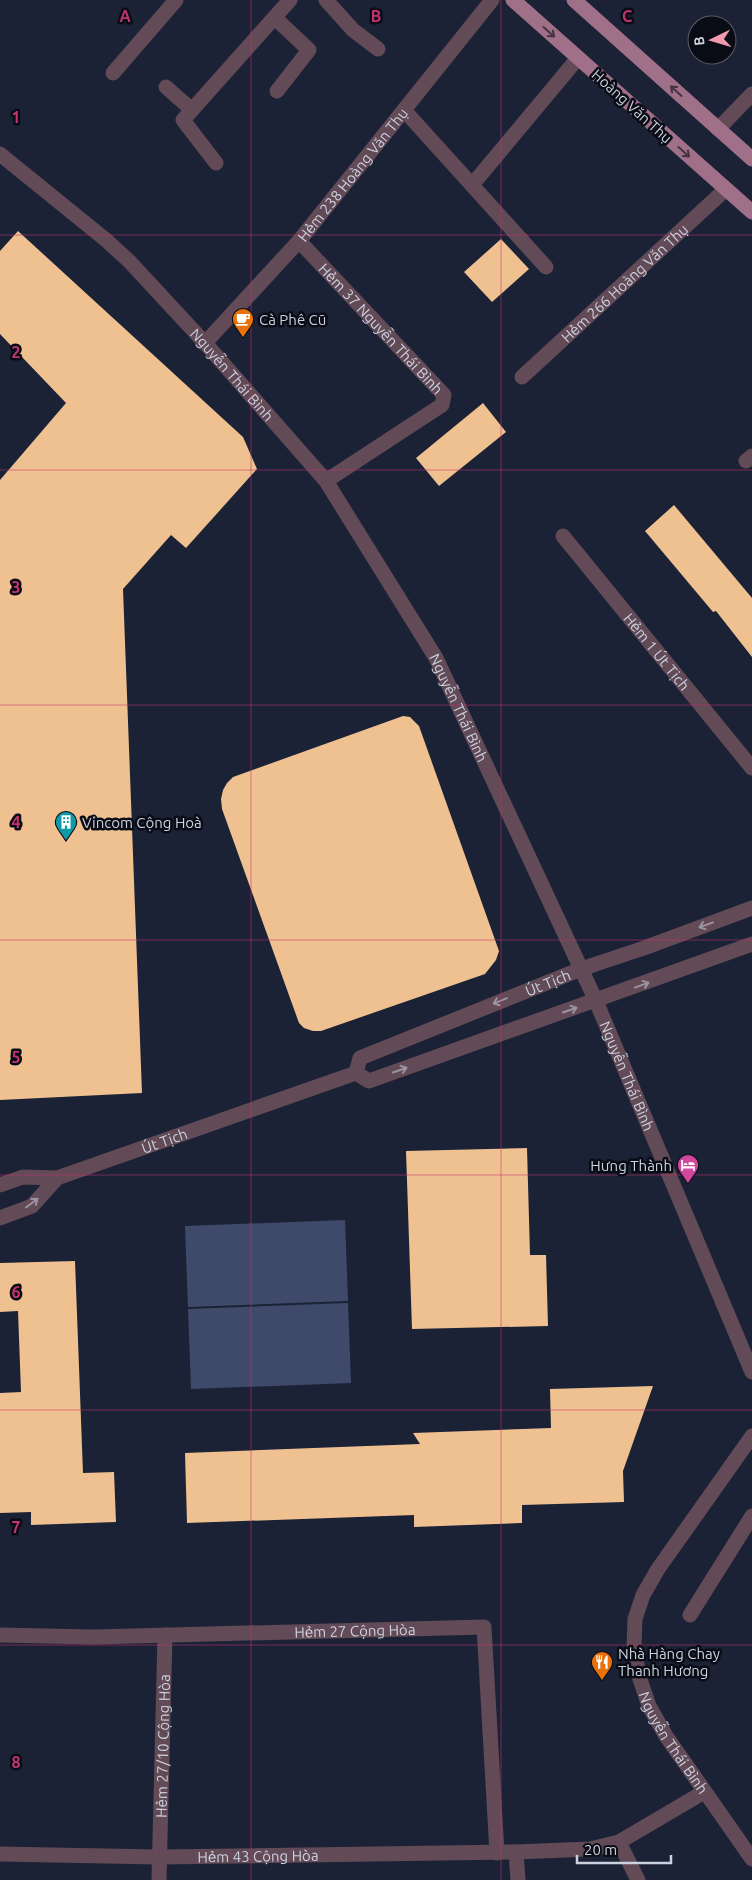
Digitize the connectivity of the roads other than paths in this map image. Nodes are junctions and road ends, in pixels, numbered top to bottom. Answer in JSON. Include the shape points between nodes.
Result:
{"nodes":[{"id":1,"x":176,"y":0,"type":"edge"},
{"id":2,"x":290,"y":0,"type":"edge"},
{"id":3,"x":326,"y":0,"type":"edge"},
{"id":4,"x":492,"y":0,"type":"edge"},
{"id":5,"x":513,"y":0,"type":"edge"},
{"id":6,"x":574,"y":0,"type":"edge"},
{"id":7,"x":275,"y":18,"type":"junction"},
{"id":8,"x":378,"y":49,"type":"dead end"},
{"id":9,"x":578,"y":58,"type":"junction"},
{"id":10,"x":113,"y":73,"type":"dead end"},
{"id":11,"x":166,"y":87,"type":"dead end"},
{"id":12,"x":277,"y":90,"type":"dead end"},
{"id":13,"x":752,"y":94,"type":"edge"},
{"id":14,"x":192,"y":110,"type":"junction"},
{"id":15,"x":404,"y":110,"type":"junction"},
{"id":16,"x":718,"y":128,"type":"junction"},
{"id":17,"x":0,"y":154,"type":"edge"},
{"id":18,"x":752,"y":159,"type":"edge"},
{"id":19,"x":216,"y":163,"type":"dead end"},
{"id":20,"x":472,"y":185,"type":"junction"},
{"id":21,"x":726,"y":189,"type":"junction"},
{"id":22,"x":752,"y":212,"type":"edge"},
{"id":23,"x":298,"y":241,"type":"junction"},
{"id":24,"x":546,"y":267,"type":"dead end"},
{"id":25,"x":205,"y":343,"type":"junction"},
{"id":26,"x":522,"y":377,"type":"dead end"},
{"id":27,"x":326,"y":481,"type":"junction"},
{"id":28,"x":563,"y":536,"type":"dead end"},
{"id":29,"x":752,"y":768,"type":"edge"},
{"id":30,"x":752,"y":908,"type":"edge"},
{"id":31,"x":752,"y":944,"type":"edge"},
{"id":32,"x":581,"y":968,"type":"junction"},
{"id":33,"x":596,"y":1001,"type":"junction"},
{"id":34,"x":356,"y":1072,"type":"junction"},
{"id":35,"x":57,"y":1178,"type":"junction"},
{"id":36,"x":0,"y":1185,"type":"edge"},
{"id":37,"x":0,"y":1218,"type":"edge"},
{"id":38,"x":752,"y":1372,"type":"edge"},
{"id":39,"x":752,"y":1436,"type":"edge"},
{"id":40,"x":752,"y":1516,"type":"edge"},
{"id":41,"x":690,"y":1615,"type":"dead end"},
{"id":42,"x":0,"y":1635,"type":"edge"},
{"id":43,"x":165,"y":1635,"type":"junction"},
{"id":44,"x":704,"y":1792,"type":"junction"},
{"id":45,"x":618,"y":1842,"type":"junction"},
{"id":46,"x":516,"y":1852,"type":"junction"},
{"id":47,"x":496,"y":1853,"type":"junction"},
{"id":48,"x":0,"y":1854,"type":"edge"},
{"id":49,"x":159,"y":1857,"type":"junction"},
{"id":50,"x":752,"y":1859,"type":"edge"},
{"id":51,"x":159,"y":1880,"type":"edge"},
{"id":52,"x":518,"y":1880,"type":"edge"},
{"id":53,"x":638,"y":1880,"type":"edge"}],
"edges":[{"from":1,"to":10,"type":"street"},
{"from":2,"to":7,"type":"street"},
{"from":3,"to":8,"type":"street","via":[[353,30]]},
{"from":4,"to":15,"type":"street","name":"Hẻm 238 Hoàng Văn Thụ"},
{"from":5,"to":9,"type":"main road","name":"Hoàng Văn Thụ","one_way":true},
{"from":16,"to":6,"type":"main road","one_way":true},
{"from":7,"to":12,"type":"street","via":[[308,50]]},
{"from":7,"to":14,"type":"street"},
{"from":9,"to":20,"type":"street"},
{"from":9,"to":21,"type":"main road","name":"Hoàng Văn Thụ","one_way":true},
{"from":11,"to":14,"type":"street"},
{"from":13,"to":16,"type":"street"},
{"from":14,"to":19,"type":"street","via":[[183,120]]},
{"from":15,"to":20,"type":"street"},
{"from":15,"to":23,"type":"street","name":"Hẻm 238 Hoàng Văn Thụ"},
{"from":16,"to":18,"type":"main road"},
{"from":17,"to":25,"type":"street","name":"Nguyễn Thái Bình","via":[[129,261]]},
{"from":20,"to":24,"type":"street"},
{"from":21,"to":22,"type":"main road","name":"Hoàng Văn Thụ"},
{"from":21,"to":26,"type":"street","name":"Hẻm 266 Hoàng Văn Thụ"},
{"from":23,"to":25,"type":"street","name":"Hẻm 238 Hoàng Văn Thụ"},
{"from":23,"to":27,"type":"street","name":"Hẻm 37 Nguyễn Thái Bình","via":[[444,394],[442,405]]},
{"from":25,"to":27,"type":"street","name":"Nguyễn Thái Bình"},
{"from":27,"to":32,"type":"street","name":"Nguyễn Thái Bình","via":[[436,658]]},
{"from":28,"to":29,"type":"street","name":"Hẻm 1 Út Tịch"},
{"from":30,"to":32,"type":"street","name":"Út Tịch","one_way":true},
{"from":33,"to":31,"type":"street","one_way":true},
{"from":32,"to":33,"type":"street","name":"Nguyễn Thái Bình"},
{"from":32,"to":34,"type":"street","name":"Út Tịch","one_way":true,"via":[[360,1058]]},
{"from":34,"to":33,"type":"street","one_way":true,"via":[[369,1081]]},
{"from":33,"to":38,"type":"street","name":"Nguyễn Thái Bình"},
{"from":34,"to":35,"type":"street","name":"Út Tịch"},
{"from":35,"to":36,"type":"street","name":"Út Tịch","via":[[23,1177]]},
{"from":37,"to":35,"type":"street","name":"Út Tịch","one_way":true,"via":[[32,1206]]},
{"from":39,"to":44,"type":"street","name":"Nguyễn Thái Bình","via":[[658,1569],[635,1619],[634,1647],[649,1706]]},
{"from":40,"to":41,"type":"street"},
{"from":42,"to":43,"type":"street","name":"Hẻm 27 Cộng Hòa","via":[[94,1638]]},
{"from":43,"to":47,"type":"street","name":"Hẻm 27 Cộng Hòa","via":[[484,1627]]},
{"from":43,"to":49,"type":"street","name":"Hẻm 27/10 Cộng Hòa"},
{"from":44,"to":45,"type":"street","name":"Hẻm 43 Cộng Hòa"},
{"from":44,"to":50,"type":"street","name":"Nguyễn Thái Bình"},
{"from":45,"to":46,"type":"street","name":"Hẻm 43 Cộng Hòa","via":[[590,1849]]},
{"from":45,"to":53,"type":"street"},
{"from":46,"to":47,"type":"street","name":"Hẻm 43 Cộng Hòa"},
{"from":46,"to":52,"type":"street"},
{"from":47,"to":49,"type":"street","name":"Hẻm 43 Cộng Hòa"},
{"from":48,"to":49,"type":"street","name":"Hẻm 43 Cộng Hòa"},
{"from":49,"to":51,"type":"street","name":"Hẻm 27/10 Cộng Hòa"}]}
